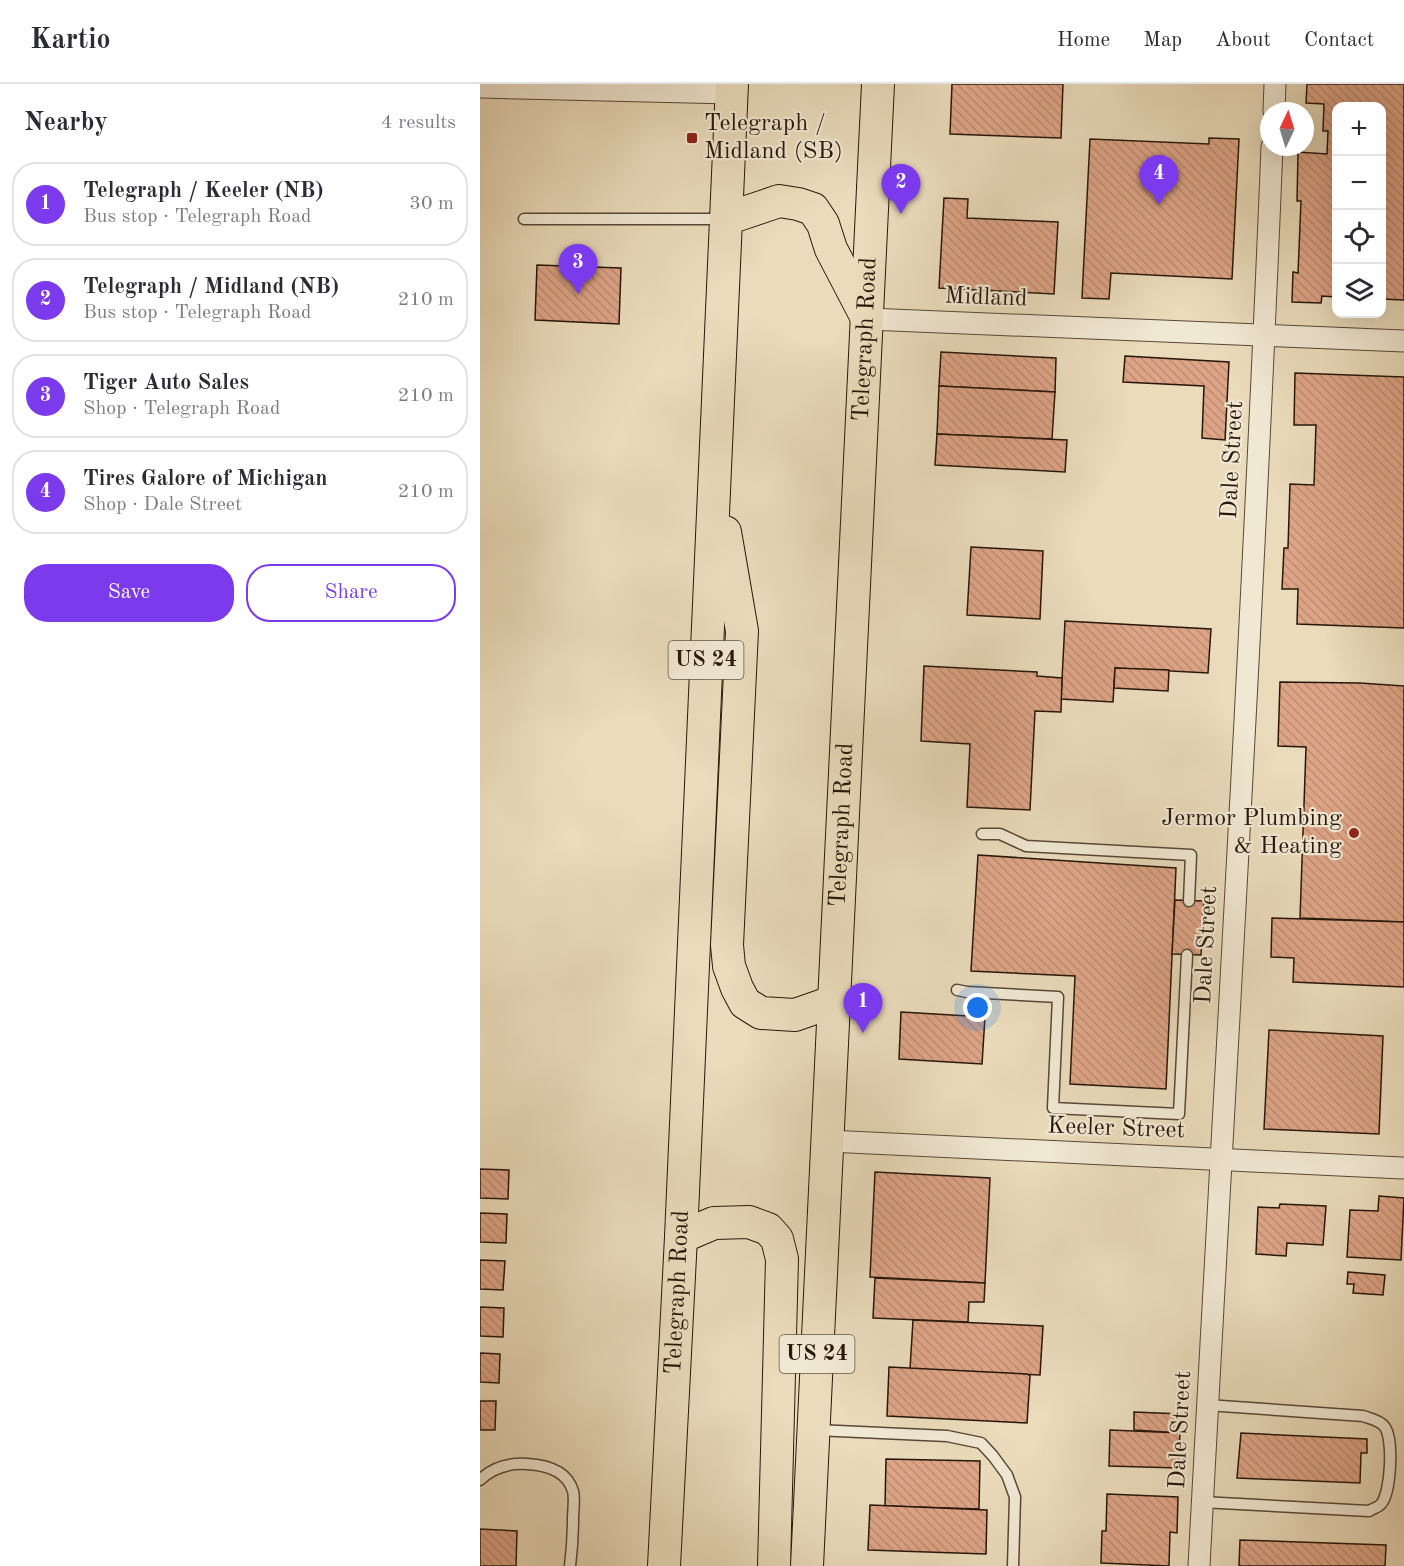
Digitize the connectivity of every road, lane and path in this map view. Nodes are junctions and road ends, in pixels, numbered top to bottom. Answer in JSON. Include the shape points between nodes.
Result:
{"nodes":[{"id":1,"x":878,"y":84,"type":"edge"},
{"id":2,"x":1275,"y":84,"type":"edge"},
{"id":3,"x":480,"y":87,"type":"edge"},
{"id":4,"x":732,"y":88,"type":"edge"},
{"id":5,"x":1274,"y":102,"type":"edge"},
{"id":6,"x":1272,"y":156,"type":"edge"},
{"id":7,"x":524,"y":219,"type":"dead end"},
{"id":8,"x":726,"y":219,"type":"junction"},
{"id":9,"x":868,"y":319,"type":"junction"},
{"id":10,"x":1265,"y":335,"type":"junction"},
{"id":11,"x":1404,"y":341,"type":"edge"},
{"id":12,"x":715,"y":472,"type":"junction"},
{"id":13,"x":982,"y":834,"type":"dead end"},
{"id":14,"x":1189,"y":901,"type":"dead end"},
{"id":15,"x":1187,"y":955,"type":"dead end"},
{"id":16,"x":957,"y":990,"type":"dead end"},
{"id":17,"x":835,"y":1001,"type":"junction"},
{"id":18,"x":828,"y":1141,"type":"junction"},
{"id":19,"x":1220,"y":1158,"type":"junction"},
{"id":20,"x":1402,"y":1168,"type":"dead end"},
{"id":21,"x":681,"y":1237,"type":"junction"},
{"id":22,"x":1207,"y":1405,"type":"junction"},
{"id":23,"x":813,"y":1430,"type":"junction"},
{"id":24,"x":480,"y":1480,"type":"edge"},
{"id":25,"x":1202,"y":1502,"type":"junction"},
{"id":26,"x":570,"y":1566,"type":"edge"},
{"id":27,"x":664,"y":1566,"type":"edge"},
{"id":28,"x":774,"y":1566,"type":"edge"},
{"id":29,"x":807,"y":1566,"type":"edge"},
{"id":30,"x":1014,"y":1566,"type":"edge"},
{"id":31,"x":1199,"y":1566,"type":"edge"}],
"edges":[{"from":1,"to":9,"type":"main road","name":"Telegraph Road","number":"US 24"},
{"from":2,"to":5,"type":"street"},
{"from":3,"to":4,"type":"street"},
{"from":4,"to":8,"type":"main road","name":"Telegraph Road","number":"US 24"},
{"from":6,"to":10,"type":"street","name":"Dale Street"},
{"from":7,"to":8,"type":"lane"},
{"from":8,"to":9,"type":"main road","via":[[779,201],[813,209]]},
{"from":8,"to":12,"type":"main road","name":"Telegraph Road","number":"US 24"},
{"from":9,"to":10,"type":"street","name":"Midland"},
{"from":9,"to":17,"type":"main road","name":"Telegraph Road","number":"US 24"},
{"from":10,"to":11,"type":"street","name":"Midland"},
{"from":10,"to":19,"type":"street","name":"Dale Street"},
{"from":12,"to":17,"type":"main road","via":[[742,630],[729,966],[745,1003],[761,1013],[795,1015]]},
{"from":12,"to":21,"type":"main road","name":"Telegraph Road","number":"US 24"},
{"from":13,"to":14,"type":"lane","via":[[1000,834],[1026,846],[1191,855]]},
{"from":15,"to":16,"type":"lane","via":[[1179,1114],[1053,1108],[1058,997]]},
{"from":17,"to":18,"type":"main road","name":"Telegraph Road","number":"US 24"},
{"from":18,"to":19,"type":"street","name":"Keeler Street"},
{"from":18,"to":23,"type":"main road","name":"Telegraph Road","number":"US 24"},
{"from":19,"to":20,"type":"street","name":"Keeler Street"},
{"from":19,"to":22,"type":"street","name":"Dale Street"},
{"from":21,"to":27,"type":"main road","name":"Telegraph Road","number":"US 24"},
{"from":21,"to":28,"type":"main road","via":[[714,1223],[749,1222],[768,1229],[777,1239],[782,1259]]},
{"from":22,"to":25,"type":"street","name":"Dale Street"},
{"from":22,"to":25,"type":"lane","via":[[1363,1416],[1377,1421],[1386,1428],[1390,1440],[1388,1491],[1381,1505],[1369,1511]]},
{"from":23,"to":29,"type":"main road","name":"Telegraph Road","number":"US 24"},
{"from":23,"to":30,"type":"lane","via":[[947,1436],[981,1443],[1007,1476],[1015,1497]]},
{"from":24,"to":26,"type":"lane","via":[[487,1473],[517,1463],[553,1469],[568,1480],[573,1492]]},
{"from":25,"to":31,"type":"street","name":"Dale Street"}]}
